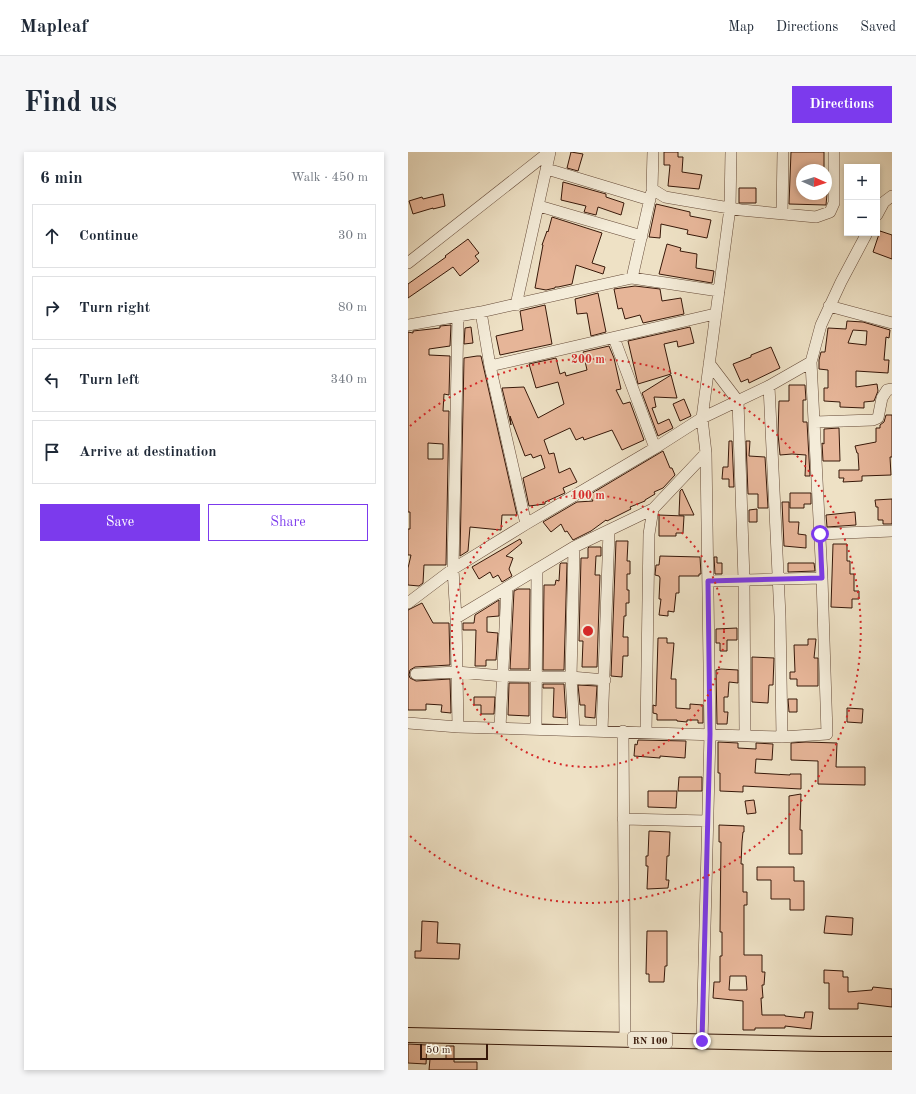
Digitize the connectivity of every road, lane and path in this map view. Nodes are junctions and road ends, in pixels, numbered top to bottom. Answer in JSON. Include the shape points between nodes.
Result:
{"nodes":[{"id":1,"x":550,"y":152,"type":"edge"},
{"id":2,"x":653,"y":152,"type":"edge"},
{"id":3,"x":731,"y":152,"type":"edge"},
{"id":4,"x":783,"y":152,"type":"edge"},
{"id":5,"x":834,"y":152,"type":"edge"},
{"id":6,"x":547,"y":169,"type":"junction"},
{"id":7,"x":651,"y":195,"type":"junction"},
{"id":8,"x":892,"y":196,"type":"edge"},
{"id":9,"x":539,"y":206,"type":"junction"},
{"id":10,"x":730,"y":208,"type":"junction"},
{"id":11,"x":880,"y":209,"type":"edge"},
{"id":12,"x":782,"y":214,"type":"junction"},
{"id":13,"x":642,"y":236,"type":"junction"},
{"id":14,"x":865,"y":236,"type":"edge"},
{"id":15,"x":408,"y":263,"type":"edge"},
{"id":16,"x":632,"y":278,"type":"junction"},
{"id":17,"x":719,"y":291,"type":"junction"},
{"id":18,"x":516,"y":304,"type":"junction"},
{"id":19,"x":829,"y":306,"type":"junction"},
{"id":20,"x":481,"y":312,"type":"junction"},
{"id":21,"x":716,"y":314,"type":"junction"},
{"id":22,"x":458,"y":316,"type":"junction"},
{"id":23,"x":892,"y":323,"type":"edge"},
{"id":24,"x":408,"y":325,"type":"edge"},
{"id":25,"x":614,"y":338,"type":"junction"},
{"id":26,"x":811,"y":362,"type":"junction"},
{"id":27,"x":709,"y":363,"type":"junction"},
{"id":28,"x":490,"y":366,"type":"junction"},
{"id":29,"x":769,"y":386,"type":"junction"},
{"id":30,"x":892,"y":389,"type":"edge"},
{"id":31,"x":738,"y":401,"type":"junction"},
{"id":32,"x":702,"y":418,"type":"junction"},
{"id":33,"x":815,"y":422,"type":"junction"},
{"id":34,"x":655,"y":448,"type":"junction"},
{"id":35,"x":706,"y":453,"type":"junction"},
{"id":36,"x":652,"y":509,"type":"junction"},
{"id":37,"x":526,"y":524,"type":"junction"},
{"id":38,"x":609,"y":531,"type":"junction"},
{"id":39,"x":892,"y":531,"type":"edge"},
{"id":40,"x":820,"y":534,"type":"junction"},
{"id":41,"x":574,"y":548,"type":"junction"},
{"id":42,"x":453,"y":569,"type":"junction"},
{"id":43,"x":537,"y":569,"type":"junction"},
{"id":44,"x":822,"y":578,"type":"junction"},
{"id":45,"x":779,"y":579,"type":"junction"},
{"id":46,"x":744,"y":580,"type":"junction"},
{"id":47,"x":708,"y":581,"type":"junction"},
{"id":48,"x":507,"y":588,"type":"junction"},
{"id":49,"x":408,"y":603,"type":"edge"},
{"id":50,"x":456,"y":618,"type":"junction"},
{"id":51,"x":457,"y":672,"type":"junction"},
{"id":52,"x":416,"y":674,"type":"dead end"},
{"id":53,"x":503,"y":676,"type":"junction"},
{"id":54,"x":537,"y":676,"type":"junction"},
{"id":55,"x":571,"y":677,"type":"junction"},
{"id":56,"x":605,"y":680,"type":"junction"},
{"id":57,"x":408,"y":722,"type":"edge"},
{"id":58,"x":458,"y":727,"type":"junction"},
{"id":59,"x":500,"y":728,"type":"junction"},
{"id":60,"x":536,"y":729,"type":"junction"},
{"id":61,"x":574,"y":730,"type":"junction"},
{"id":62,"x":602,"y":731,"type":"junction"},
{"id":63,"x":623,"y":731,"type":"junction"},
{"id":64,"x":646,"y":732,"type":"junction"},
{"id":65,"x":710,"y":734,"type":"junction"},
{"id":66,"x":746,"y":735,"type":"junction"},
{"id":67,"x":782,"y":736,"type":"junction"},
{"id":68,"x":623,"y":819,"type":"junction"},
{"id":69,"x":708,"y":821,"type":"junction"},
{"id":70,"x":408,"y":1035,"type":"edge"},
{"id":71,"x":625,"y":1040,"type":"junction"},
{"id":72,"x":702,"y":1041,"type":"junction"},
{"id":73,"x":892,"y":1044,"type":"edge"}],
"edges":[{"from":1,"to":6,"type":"street"},
{"from":1,"to":15,"type":"street"},
{"from":2,"to":7,"type":"street"},
{"from":3,"to":10,"type":"street"},
{"from":4,"to":12,"type":"street"},
{"from":5,"to":12,"type":"street","via":[[834,203],[830,212],[816,217]]},
{"from":6,"to":7,"type":"street"},
{"from":6,"to":9,"type":"street"},
{"from":7,"to":10,"type":"street"},
{"from":7,"to":13,"type":"street"},
{"from":8,"to":11,"type":"street"},
{"from":9,"to":13,"type":"street"},
{"from":9,"to":18,"type":"street"},
{"from":10,"to":12,"type":"street"},
{"from":10,"to":17,"type":"street"},
{"from":13,"to":16,"type":"street"},
{"from":14,"to":19,"type":"street"},
{"from":16,"to":17,"type":"street"},
{"from":16,"to":18,"type":"street"},
{"from":17,"to":21,"type":"street"},
{"from":18,"to":20,"type":"street"},
{"from":19,"to":23,"type":"street"},
{"from":19,"to":26,"type":"street"},
{"from":20,"to":22,"type":"street"},
{"from":20,"to":28,"type":"street"},
{"from":21,"to":25,"type":"street"},
{"from":21,"to":27,"type":"street"},
{"from":22,"to":24,"type":"street"},
{"from":22,"to":42,"type":"street"},
{"from":25,"to":28,"type":"street"},
{"from":25,"to":34,"type":"street"},
{"from":26,"to":29,"type":"street"},
{"from":26,"to":33,"type":"street"},
{"from":27,"to":31,"type":"street"},
{"from":27,"to":32,"type":"street"},
{"from":28,"to":37,"type":"street"},
{"from":29,"to":31,"type":"street"},
{"from":29,"to":45,"type":"street"},
{"from":30,"to":33,"type":"street","via":[[887,390],[882,398],[878,418]]},
{"from":31,"to":32,"type":"street"},
{"from":31,"to":46,"type":"street"},
{"from":32,"to":34,"type":"street"},
{"from":32,"to":35,"type":"street"},
{"from":33,"to":40,"type":"street"},
{"from":34,"to":37,"type":"street"},
{"from":35,"to":36,"type":"street"},
{"from":35,"to":47,"type":"street"},
{"from":36,"to":38,"type":"street"},
{"from":36,"to":64,"type":"street","via":[[649,534]]},
{"from":37,"to":42,"type":"street"},
{"from":38,"to":41,"type":"street"},
{"from":38,"to":56,"type":"street"},
{"from":39,"to":40,"type":"street"},
{"from":40,"to":44,"type":"street"},
{"from":41,"to":43,"type":"street"},
{"from":41,"to":55,"type":"street"},
{"from":42,"to":49,"type":"street"},
{"from":42,"to":50,"type":"street"},
{"from":43,"to":48,"type":"street"},
{"from":43,"to":54,"type":"street"},
{"from":44,"to":45,"type":"street"},
{"from":44,"to":67,"type":"street","via":[[827,734]]},
{"from":45,"to":46,"type":"street"},
{"from":45,"to":67,"type":"street"},
{"from":46,"to":47,"type":"street"},
{"from":46,"to":66,"type":"street"},
{"from":47,"to":65,"type":"street"},
{"from":48,"to":50,"type":"street"},
{"from":48,"to":53,"type":"street"},
{"from":50,"to":51,"type":"street"},
{"from":51,"to":52,"type":"street"},
{"from":51,"to":53,"type":"street"},
{"from":51,"to":58,"type":"street"},
{"from":53,"to":54,"type":"street"},
{"from":53,"to":59,"type":"street"},
{"from":54,"to":55,"type":"street"},
{"from":54,"to":60,"type":"street"},
{"from":55,"to":56,"type":"street"},
{"from":55,"to":61,"type":"street"},
{"from":56,"to":62,"type":"street"},
{"from":57,"to":58,"type":"street"},
{"from":58,"to":59,"type":"street"},
{"from":59,"to":60,"type":"street"},
{"from":60,"to":61,"type":"street"},
{"from":61,"to":62,"type":"street"},
{"from":62,"to":63,"type":"street"},
{"from":63,"to":64,"type":"street"},
{"from":63,"to":68,"type":"street"},
{"from":64,"to":65,"type":"street"},
{"from":65,"to":66,"type":"street"},
{"from":65,"to":69,"type":"street"},
{"from":66,"to":67,"type":"street"},
{"from":68,"to":69,"type":"street"},
{"from":68,"to":71,"type":"street"},
{"from":69,"to":72,"type":"street"},
{"from":70,"to":71,"type":"main road","number":"RN 100"},
{"from":71,"to":72,"type":"main road","number":"RN 100"},
{"from":72,"to":73,"type":"main road","number":"RN 100"}]}
